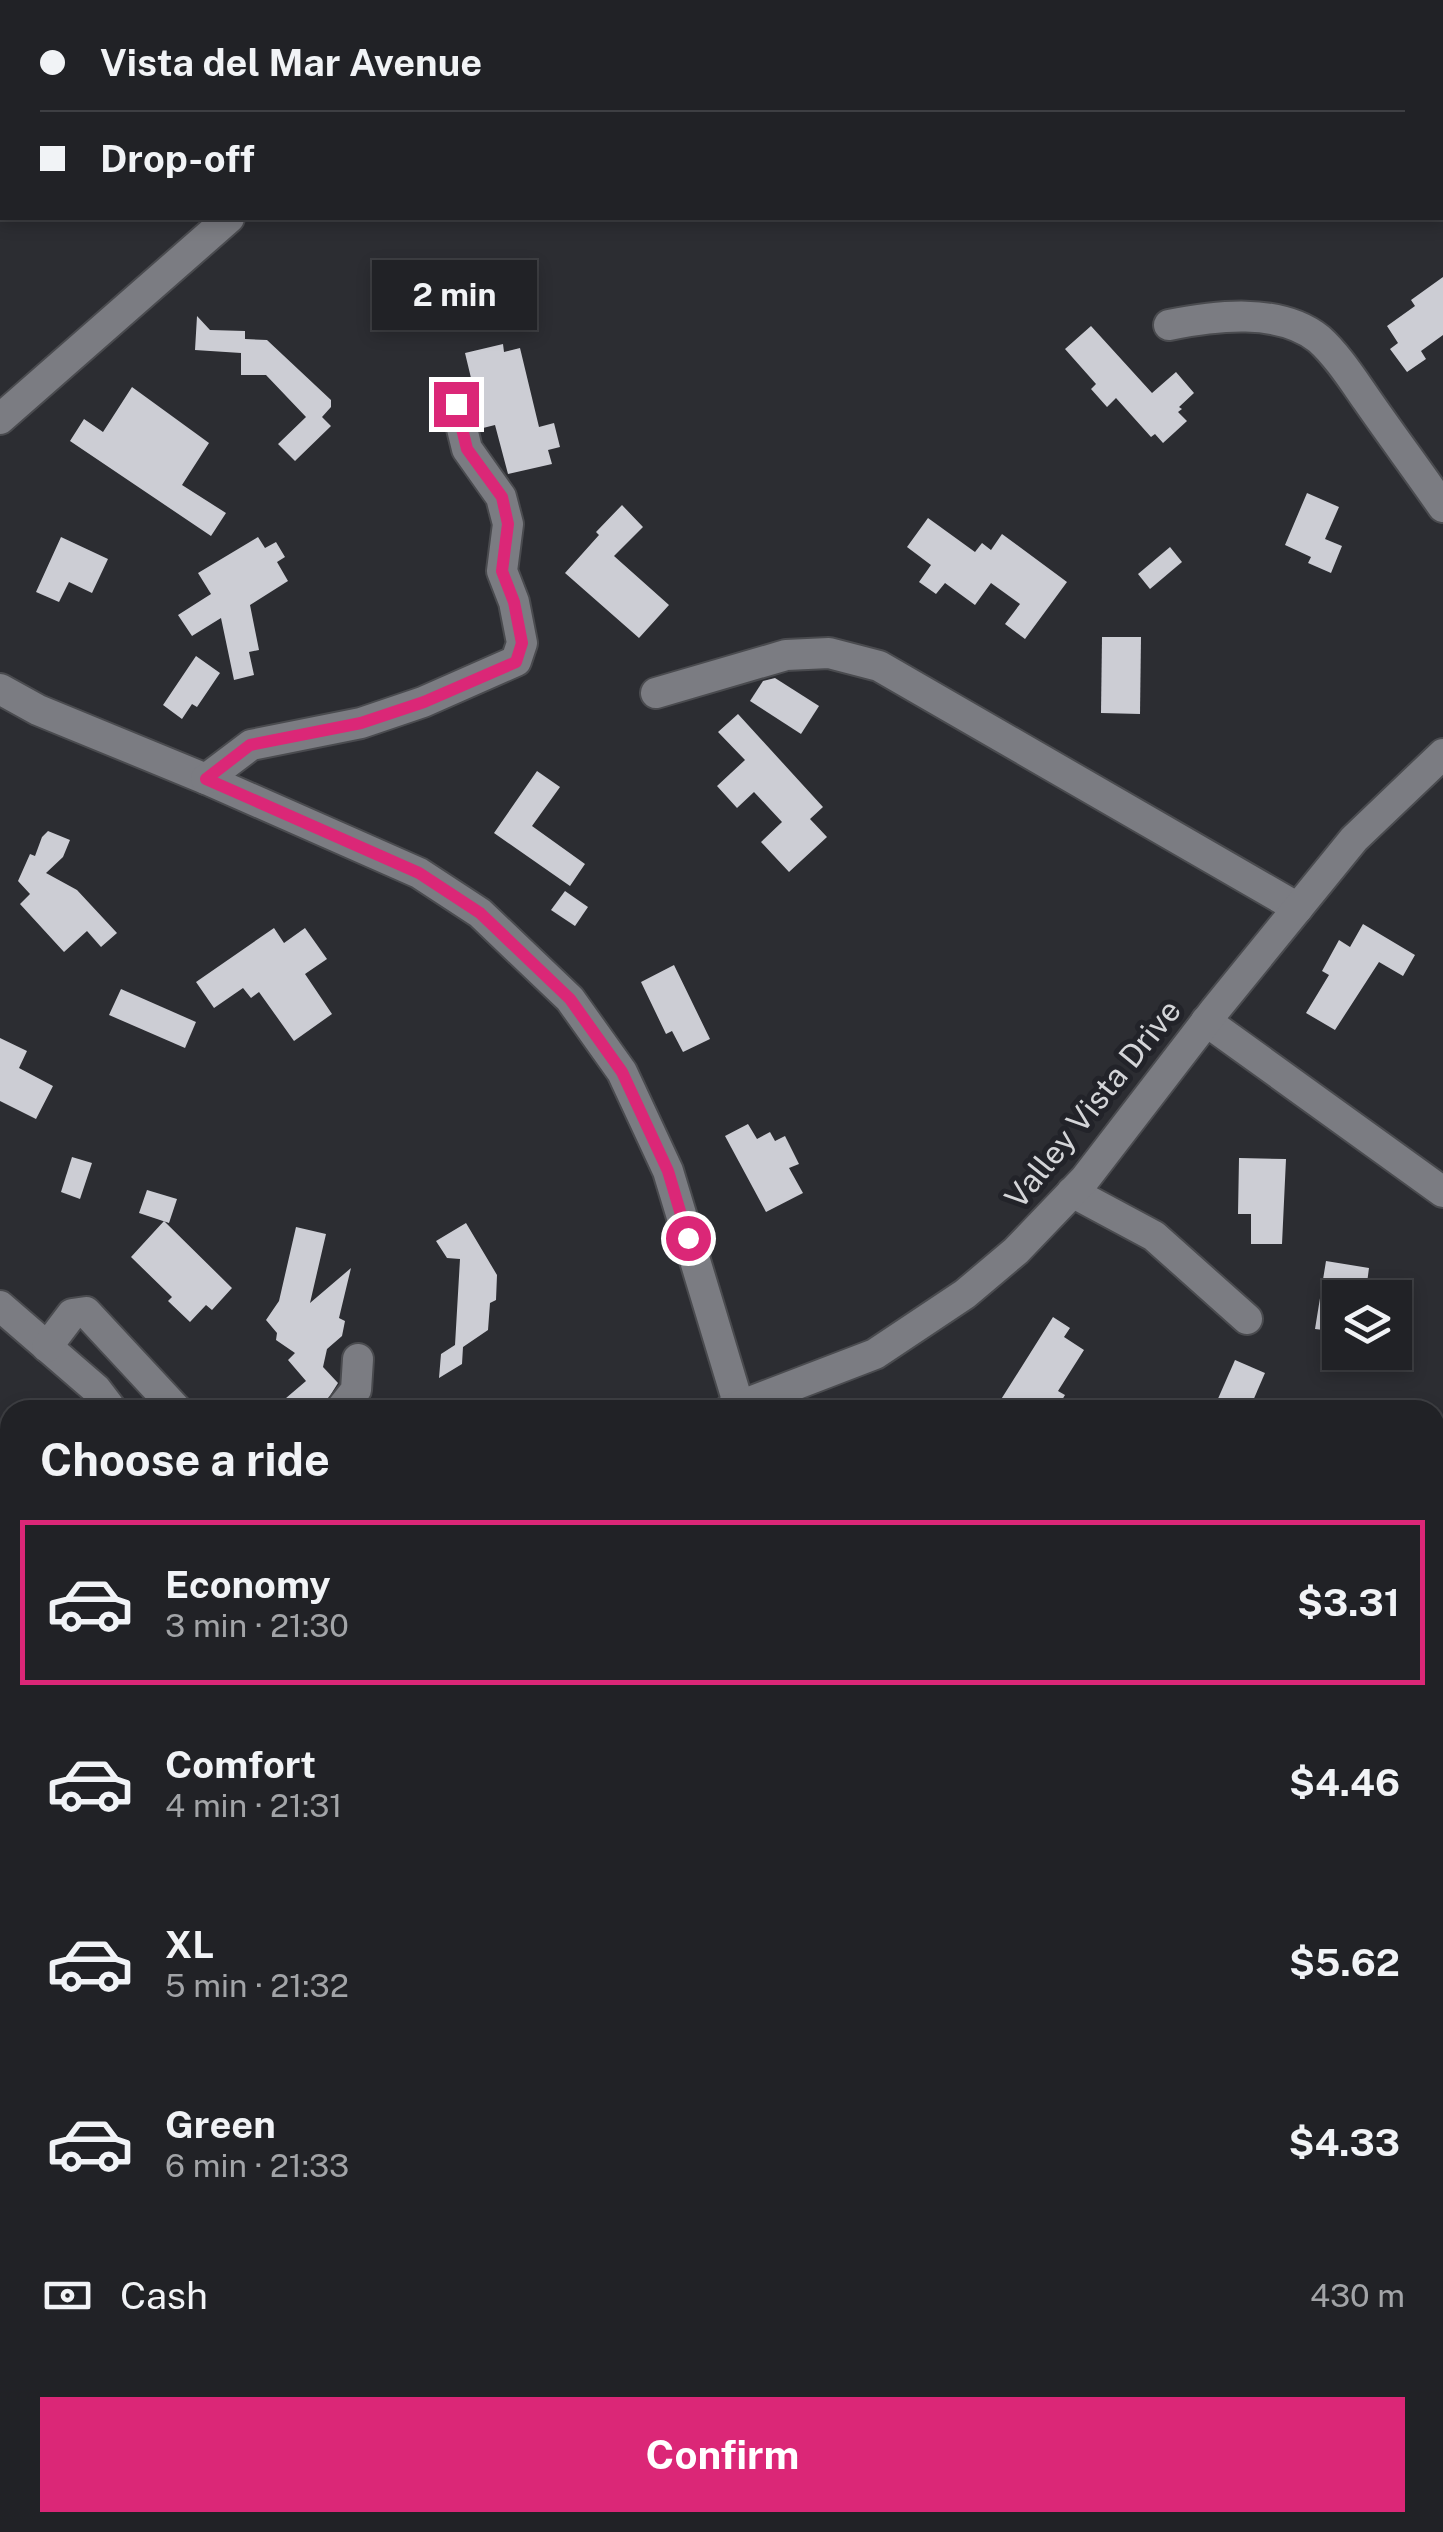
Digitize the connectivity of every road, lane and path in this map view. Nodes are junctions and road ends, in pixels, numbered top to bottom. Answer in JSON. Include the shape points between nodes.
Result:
{"nodes":[{"id":1,"x":228,"y":220,"type":"edge"},
{"id":2,"x":1169,"y":325,"type":"dead end"},
{"id":3,"x":456,"y":404,"type":"dead end"},
{"id":4,"x":0,"y":419,"type":"edge"},
{"id":5,"x":1443,"y":507,"type":"edge"},
{"id":6,"x":0,"y":689,"type":"edge"},
{"id":7,"x":656,"y":693,"type":"dead end"},
{"id":8,"x":1443,"y":754,"type":"edge"},
{"id":9,"x":206,"y":779,"type":"junction"},
{"id":10,"x":1298,"y":908,"type":"junction"},
{"id":11,"x":1206,"y":1021,"type":"junction"},
{"id":12,"x":1072,"y":1192,"type":"junction"},
{"id":13,"x":1443,"y":1192,"type":"edge"},
{"id":14,"x":0,"y":1306,"type":"edge"},
{"id":15,"x":1247,"y":1318,"type":"dead end"},
{"id":16,"x":47,"y":1348,"type":"junction"},
{"id":17,"x":358,"y":1359,"type":"dead end"},
{"id":18,"x":104,"y":1400,"type":"edge"},
{"id":19,"x":168,"y":1400,"type":"edge"},
{"id":20,"x":348,"y":1400,"type":"edge"},
{"id":21,"x":732,"y":1400,"type":"edge"},
{"id":22,"x":755,"y":1400,"type":"edge"}],
"edges":[{"from":1,"to":4,"type":"street"},
{"from":2,"to":5,"type":"street","via":[[1271,320],[1319,340]]},
{"from":3,"to":9,"type":"street","via":[[467,449],[502,497],[508,524],[502,571],[522,643],[516,662],[361,723],[250,745]]},
{"from":6,"to":9,"type":"street"},
{"from":7,"to":10,"type":"street","via":[[786,654],[829,653],[879,666]]},
{"from":8,"to":10,"type":"street","name":"Valley Vista Drive","via":[[1354,839]]},
{"from":9,"to":21,"type":"street","via":[[419,873],[480,913],[570,999],[622,1072],[668,1171]]},
{"from":10,"to":11,"type":"street","name":"Valley Vista Drive"},
{"from":11,"to":12,"type":"street","name":"Valley Vista Drive"},
{"from":11,"to":13,"type":"street"},
{"from":12,"to":15,"type":"street","via":[[1154,1236]]},
{"from":12,"to":22,"type":"street","name":"Valley Vista Drive","via":[[990,1275],[875,1354]]},
{"from":14,"to":16,"type":"street"},
{"from":16,"to":18,"type":"street"},
{"from":16,"to":19,"type":"street","via":[[72,1314],[86,1312]]},
{"from":17,"to":20,"type":"street","via":[[356,1390]]}]}
